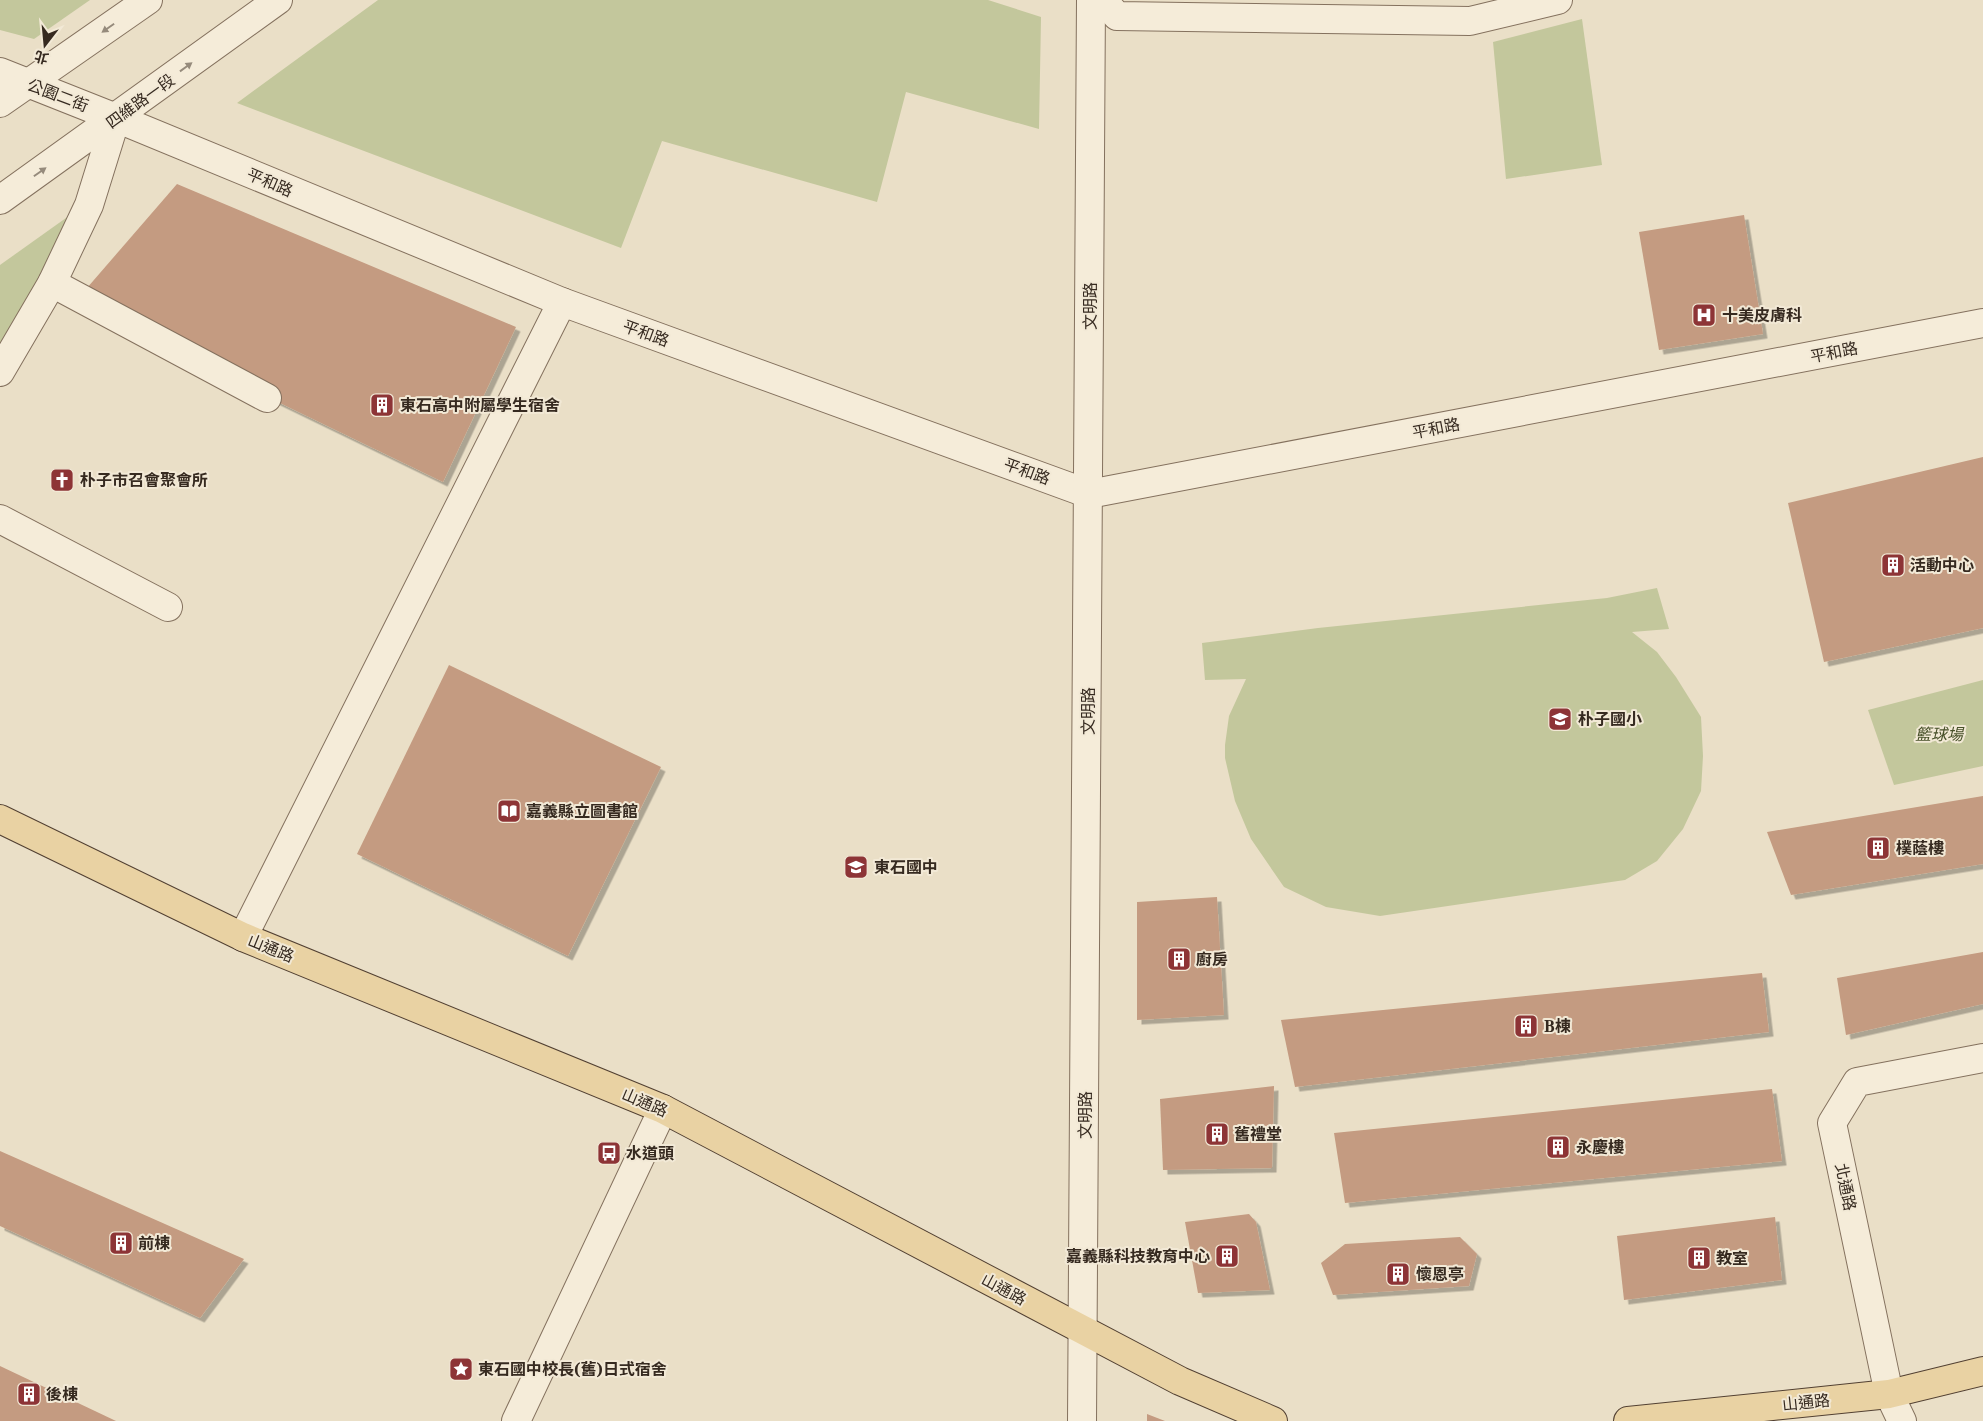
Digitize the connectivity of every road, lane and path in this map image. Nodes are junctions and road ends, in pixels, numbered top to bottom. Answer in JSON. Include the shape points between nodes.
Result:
{"nodes":[{"id":1,"x":148,"y":0,"type":"edge"},
{"id":2,"x":278,"y":0,"type":"edge"},
{"id":3,"x":1091,"y":0,"type":"edge"},
{"id":4,"x":1103,"y":0,"type":"edge"},
{"id":5,"x":1558,"y":0,"type":"edge"},
{"id":6,"x":0,"y":72,"type":"edge"},
{"id":7,"x":27,"y":83,"type":"junction"},
{"id":8,"x":0,"y":103,"type":"edge"},
{"id":9,"x":116,"y":118,"type":"junction"},
{"id":10,"x":0,"y":200,"type":"edge"},
{"id":11,"x":52,"y":283,"type":"junction"},
{"id":12,"x":562,"y":302,"type":"junction"},
{"id":13,"x":1983,"y":323,"type":"edge"},
{"id":14,"x":0,"y":372,"type":"edge"},
{"id":15,"x":267,"y":398,"type":"dead end"},
{"id":16,"x":1089,"y":494,"type":"junction"},
{"id":17,"x":0,"y":519,"type":"edge"},
{"id":18,"x":168,"y":607,"type":"dead end"},
{"id":19,"x":0,"y":819,"type":"edge"},
{"id":20,"x":243,"y":937,"type":"junction"},
{"id":21,"x":1983,"y":1058,"type":"edge"},
{"id":22,"x":663,"y":1109,"type":"junction"},
{"id":23,"x":1084,"y":1330,"type":"junction"},
{"id":24,"x":1983,"y":1371,"type":"edge"},
{"id":25,"x":1890,"y":1394,"type":"junction"},
{"id":26,"x":1674,"y":1418,"type":"edge"},
{"id":27,"x":516,"y":1421,"type":"edge"},
{"id":28,"x":1082,"y":1421,"type":"edge"},
{"id":29,"x":1273,"y":1421,"type":"edge"},
{"id":30,"x":1628,"y":1421,"type":"edge"},
{"id":31,"x":1902,"y":1421,"type":"edge"}],
"edges":[{"from":1,"to":7,"type":"street","one_way":true},
{"from":9,"to":2,"type":"street","name":"四維路一段","one_way":true},
{"from":3,"to":16,"type":"street","name":"文明路"},
{"from":4,"to":5,"type":"street","via":[[1117,16],[1470,21]]},
{"from":6,"to":7,"type":"street","name":"公園二街"},
{"from":7,"to":8,"type":"street"},
{"from":7,"to":9,"type":"street","name":"公園二街"},
{"from":10,"to":9,"type":"street","name":"四維路一段","one_way":true},
{"from":9,"to":11,"type":"street","via":[[89,205]]},
{"from":9,"to":12,"type":"street","name":"平和路"},
{"from":11,"to":14,"type":"street"},
{"from":11,"to":15,"type":"street"},
{"from":12,"to":16,"type":"street","name":"平和路"},
{"from":12,"to":20,"type":"street"},
{"from":13,"to":16,"type":"street","name":"平和路"},
{"from":16,"to":23,"type":"street","name":"文明路"},
{"from":17,"to":18,"type":"street"},
{"from":19,"to":20,"type":"main road","name":"山通路"},
{"from":20,"to":22,"type":"main road","name":"山通路"},
{"from":21,"to":25,"type":"street","name":"北通路","via":[[1857,1082],[1832,1123]]},
{"from":22,"to":23,"type":"main road","name":"山通路"},
{"from":22,"to":27,"type":"street"},
{"from":23,"to":28,"type":"street","name":"文明路"},
{"from":23,"to":29,"type":"main road","name":"山通路","via":[[1180,1382]]},
{"from":24,"to":25,"type":"main road","name":"山通路"},
{"from":25,"to":26,"type":"main road","name":"山通路"},
{"from":25,"to":31,"type":"street","name":"北通路"},
{"from":26,"to":30,"type":"main road","name":"山通路"}]}
